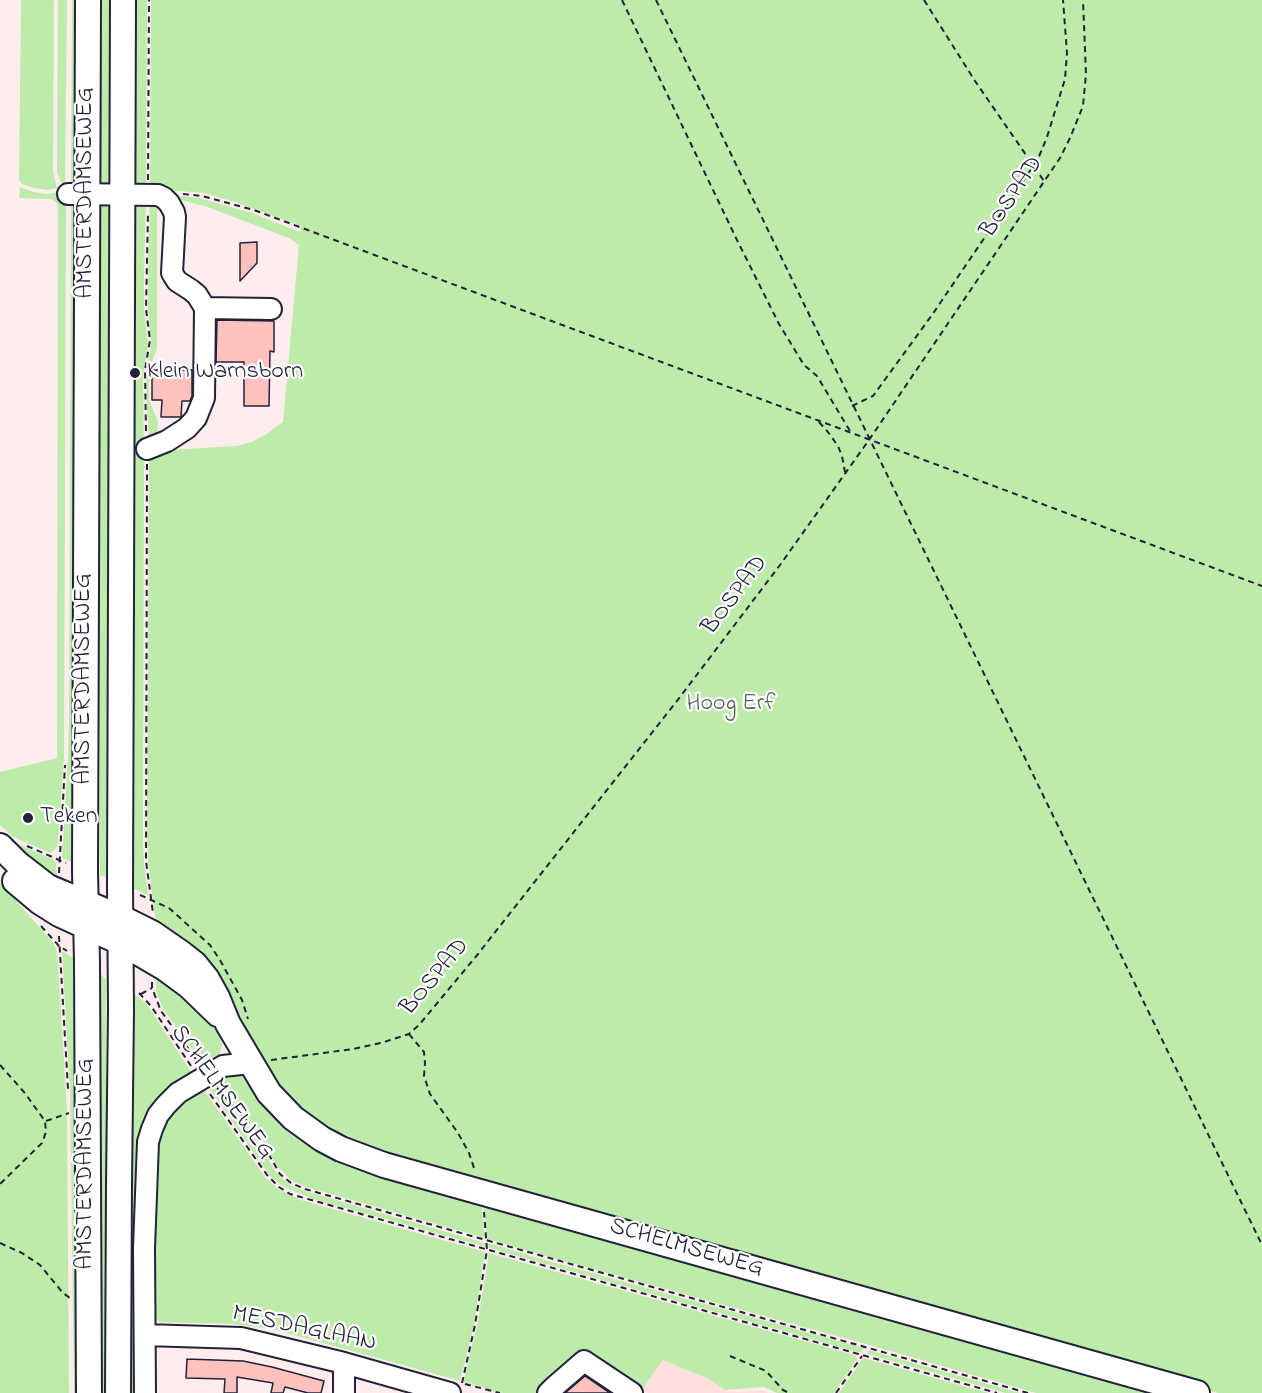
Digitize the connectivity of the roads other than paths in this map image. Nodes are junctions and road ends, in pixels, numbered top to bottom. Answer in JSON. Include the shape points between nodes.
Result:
{"nodes":[{"id":1,"x":88,"y":0,"type":"edge"},
{"id":2,"x":123,"y":0,"type":"edge"},
{"id":3,"x":78,"y":195,"type":"junction"},
{"id":4,"x":122,"y":195,"type":"junction"},
{"id":5,"x":205,"y":308,"type":"junction"},
{"id":6,"x":271,"y":309,"type":"dead end"},
{"id":7,"x":147,"y":449,"type":"road end"},
{"id":8,"x":0,"y":846,"type":"edge"},
{"id":9,"x":0,"y":864,"type":"edge"},
{"id":10,"x":85,"y":902,"type":"junction"},
{"id":11,"x":59,"y":903,"type":"junction"},
{"id":12,"x":120,"y":916,"type":"junction"},
{"id":13,"x":85,"y":926,"type":"junction"},
{"id":14,"x":120,"y":942,"type":"junction"},
{"id":15,"x":228,"y":1024,"type":"junction"},
{"id":16,"x":250,"y":1063,"type":"junction"},
{"id":17,"x":145,"y":1335,"type":"junction"},
{"id":18,"x":344,"y":1363,"type":"junction"},
{"id":19,"x":456,"y":1388,"type":"edge"},
{"id":20,"x":89,"y":1393,"type":"edge"},
{"id":21,"x":118,"y":1393,"type":"edge"},
{"id":22,"x":145,"y":1393,"type":"edge"},
{"id":23,"x":344,"y":1393,"type":"edge"},
{"id":24,"x":548,"y":1393,"type":"edge"},
{"id":25,"x":632,"y":1393,"type":"edge"},
{"id":26,"x":1197,"y":1393,"type":"edge"}],
"edges":[{"from":1,"to":3,"type":"main road","name":"AMSTERDAMSEWEG"},
{"from":2,"to":4,"type":"main road","name":"AMSTERDAMSEWEG"},
{"from":3,"to":4,"type":"street"},
{"from":3,"to":10,"type":"main road","name":"AMSTERDAMSEWEG","via":[[76,757]]},
{"from":4,"to":5,"type":"street","via":[[153,195],[169,203],[177,218],[172,273],[197,295]]},
{"from":4,"to":12,"type":"main road","name":"AMSTERDAMSEWEG"},
{"from":5,"to":6,"type":"street"},
{"from":5,"to":7,"type":"street","via":[[204,398],[196,418],[167,441]]},
{"from":8,"to":11,"type":"main road","name":"SCHELMSEWEG"},
{"from":9,"to":11,"type":"main road","name":"SCHELMSEWEG","via":[[26,891]]},
{"from":10,"to":11,"type":"main road","name":"SCHELMSEWEG"},
{"from":10,"to":12,"type":"main road","name":"SCHELMSEWEG"},
{"from":10,"to":13,"type":"main road","name":"AMSTERDAMSEWEG"},
{"from":11,"to":13,"type":"main road","name":"SCHELMSEWEG"},
{"from":12,"to":14,"type":"main road","name":"AMSTERDAMSEWEG"},
{"from":12,"to":15,"type":"main road","name":"SCHELMSEWEG","via":[[195,964],[217,997]]},
{"from":13,"to":14,"type":"main road","name":"SCHELMSEWEG"},
{"from":13,"to":20,"type":"main road","name":"AMSTERDAMSEWEG"},
{"from":14,"to":15,"type":"main road","name":"SCHELMSEWEG","via":[[179,977]]},
{"from":14,"to":21,"type":"main road","name":"AMSTERDAMSEWEG"},
{"from":15,"to":16,"type":"main road","name":"SCHELMSEWEG"},
{"from":16,"to":17,"type":"street","via":[[223,1066],[178,1093],[152,1128],[148,1142],[144,1248]]},
{"from":16,"to":26,"type":"main road","name":"SCHELMSEWEG","via":[[269,1093],[293,1118],[341,1149],[384,1165]]},
{"from":17,"to":18,"type":"street","name":"MESDAGLAAN","via":[[241,1338]]},
{"from":17,"to":22,"type":"street"},
{"from":18,"to":19,"type":"street","name":"MESDAGLAAN"},
{"from":18,"to":23,"type":"street"},
{"from":24,"to":25,"type":"street","via":[[584,1361]]}]}
